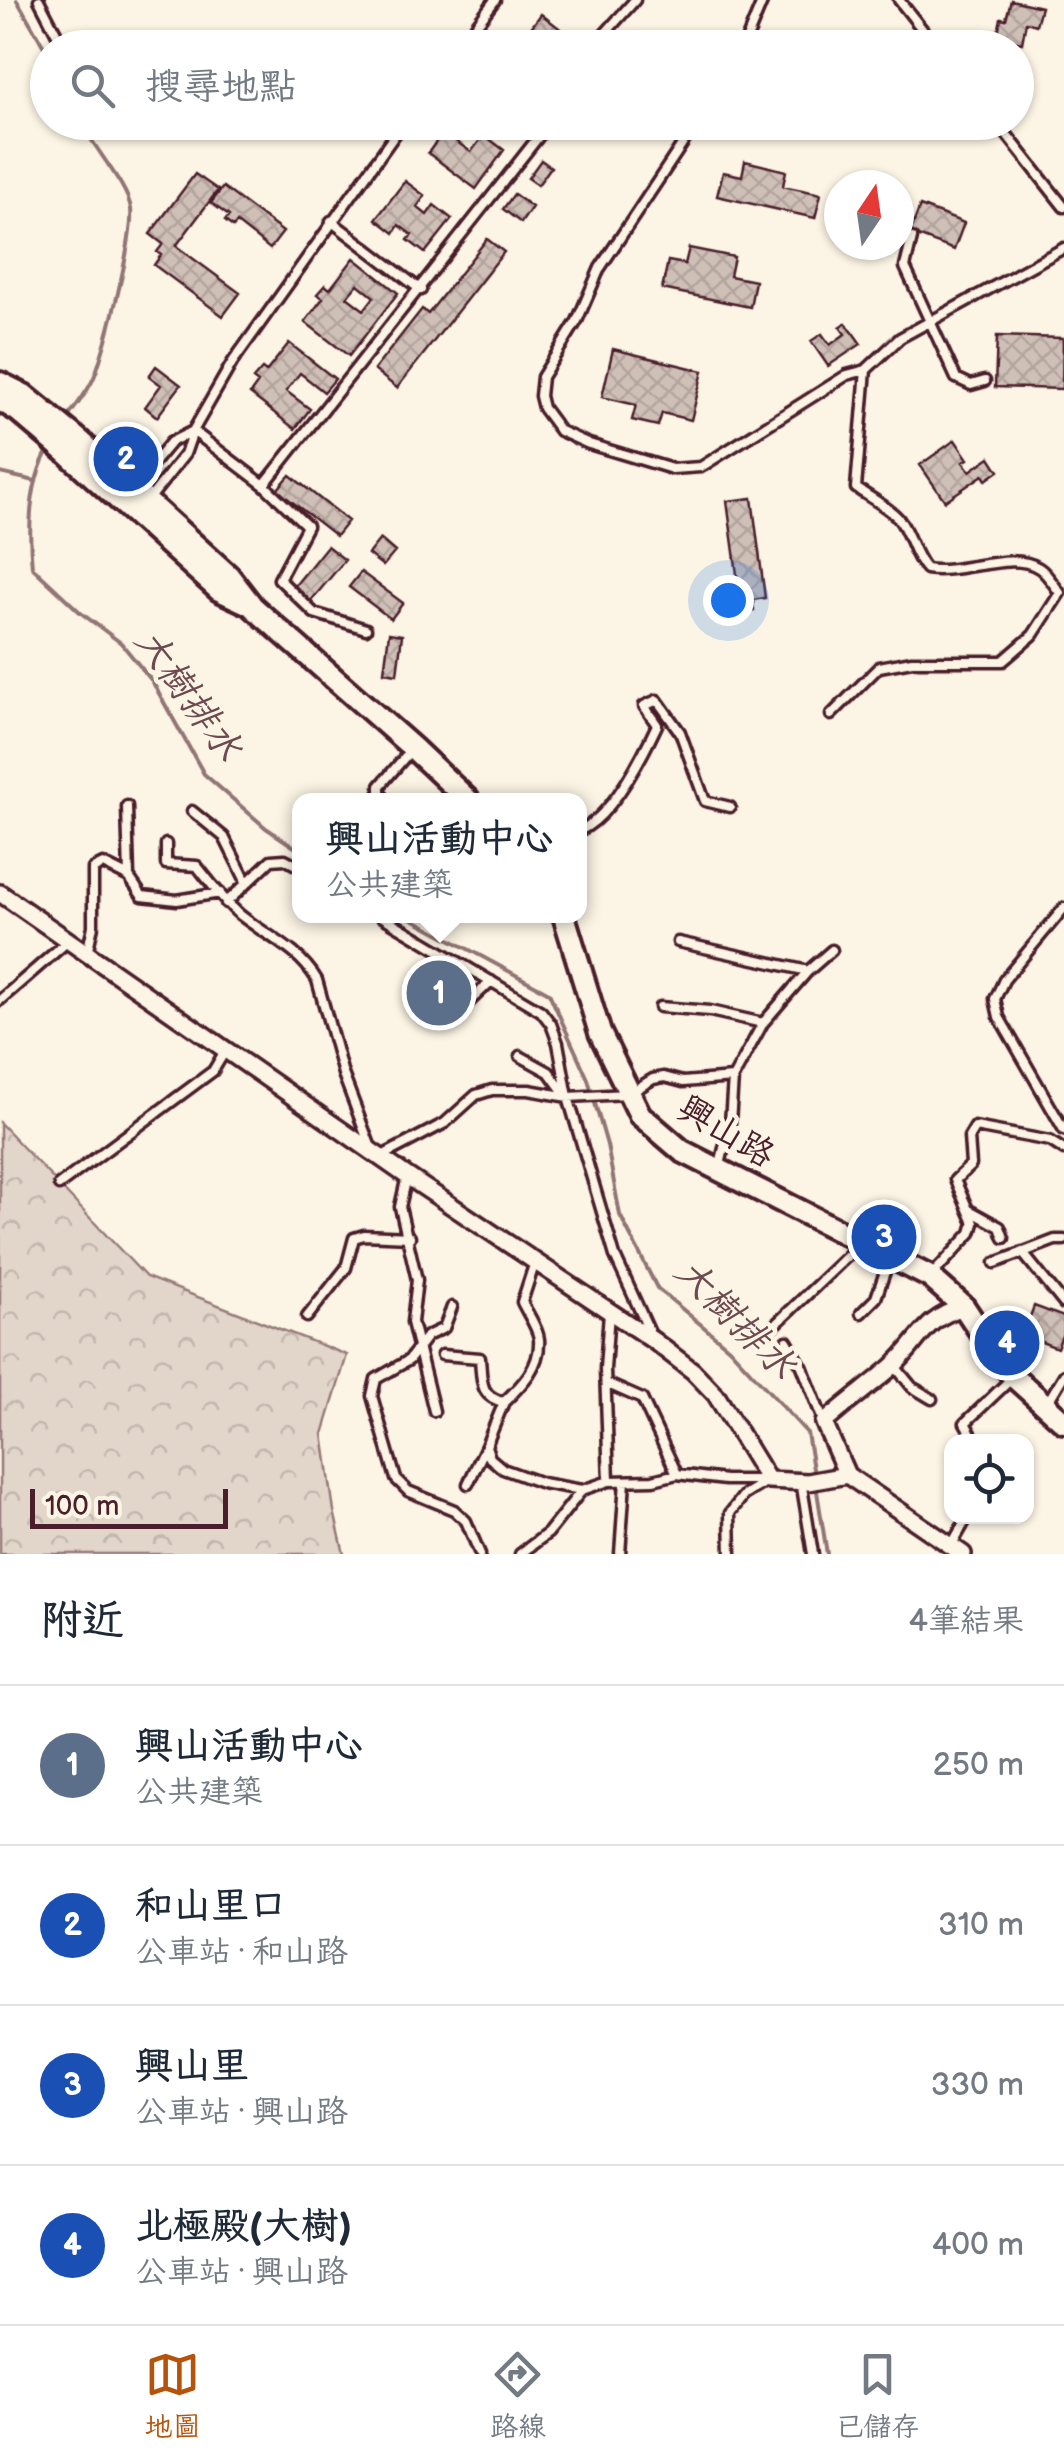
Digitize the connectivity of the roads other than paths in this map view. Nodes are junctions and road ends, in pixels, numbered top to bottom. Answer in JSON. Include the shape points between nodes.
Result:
{"nodes":[{"id":1,"x":39,"y":0,"type":"edge"},
{"id":2,"x":495,"y":0,"type":"edge"},
{"id":3,"x":635,"y":0,"type":"edge"},
{"id":4,"x":764,"y":0,"type":"edge"},
{"id":5,"x":899,"y":0,"type":"edge"},
{"id":6,"x":55,"y":30,"type":"edge"},
{"id":7,"x":473,"y":30,"type":"edge"},
{"id":8,"x":608,"y":30,"type":"edge"},
{"id":9,"x":752,"y":30,"type":"edge"},
{"id":10,"x":923,"y":30,"type":"edge"},
{"id":11,"x":391,"y":140,"type":"edge"},
{"id":12,"x":536,"y":140,"type":"edge"},
{"id":13,"x":685,"y":140,"type":"edge"},
{"id":14,"x":1011,"y":140,"type":"edge"},
{"id":15,"x":1064,"y":208,"type":"edge"},
{"id":16,"x":331,"y":222,"type":"junction"},
{"id":17,"x":1064,"y":248,"type":"edge"},
{"id":18,"x":906,"y":260,"type":"edge"},
{"id":19,"x":420,"y":290,"type":"junction"},
{"id":20,"x":930,"y":322,"type":"junction"},
{"id":21,"x":866,"y":370,"type":"junction"},
{"id":22,"x":985,"y":381,"type":"dead end"},
{"id":23,"x":0,"y":383,"type":"edge"},
{"id":24,"x":0,"y":400,"type":"edge"},
{"id":25,"x":45,"y":422,"type":"junction"},
{"id":26,"x":192,"y":431,"type":"junction"},
{"id":27,"x":264,"y":485,"type":"junction"},
{"id":28,"x":136,"y":500,"type":"junction"},
{"id":29,"x":366,"y":630,"type":"dead end"},
{"id":30,"x":831,"y":715,"type":"dead end"},
{"id":31,"x":413,"y":748,"type":"junction"},
{"id":32,"x":380,"y":793,"type":"edge"},
{"id":33,"x":461,"y":793,"type":"edge"},
{"id":34,"x":126,"y":806,"type":"dead end"},
{"id":35,"x":730,"y":807,"type":"dead end"},
{"id":36,"x":192,"y":811,"type":"dead end"},
{"id":37,"x":587,"y":828,"type":"edge"},
{"id":38,"x":166,"y":844,"type":"dead end"},
{"id":39,"x":292,"y":864,"type":"edge"},
{"id":40,"x":129,"y":877,"type":"junction"},
{"id":41,"x":247,"y":883,"type":"junction"},
{"id":42,"x":0,"y":893,"type":"edge"},
{"id":43,"x":220,"y":893,"type":"junction"},
{"id":44,"x":226,"y":902,"type":"junction"},
{"id":45,"x":1064,"y":908,"type":"edge"},
{"id":46,"x":392,"y":923,"type":"edge"},
{"id":47,"x":566,"y":923,"type":"edge"},
{"id":48,"x":68,"y":941,"type":"junction"},
{"id":49,"x":678,"y":942,"type":"dead end"},
{"id":50,"x":832,"y":950,"type":"dead end"},
{"id":51,"x":86,"y":954,"type":"junction"},
{"id":52,"x":808,"y":971,"type":"junction"},
{"id":53,"x":490,"y":981,"type":"junction"},
{"id":54,"x":0,"y":1000,"type":"edge"},
{"id":55,"x":468,"y":1002,"type":"dead end"},
{"id":56,"x":660,"y":1007,"type":"dead end"},
{"id":57,"x":763,"y":1023,"type":"junction"},
{"id":58,"x":226,"y":1050,"type":"junction"},
{"id":59,"x":520,"y":1056,"type":"dead end"},
{"id":60,"x":734,"y":1078,"type":"junction"},
{"id":61,"x":628,"y":1094,"type":"junction"},
{"id":62,"x":568,"y":1097,"type":"junction"},
{"id":63,"x":1064,"y":1130,"type":"edge"},
{"id":64,"x":1064,"y":1150,"type":"edge"},
{"id":65,"x":376,"y":1152,"type":"junction"},
{"id":66,"x":718,"y":1171,"type":"junction"},
{"id":67,"x":408,"y":1176,"type":"junction"},
{"id":68,"x":60,"y":1185,"type":"dead end"},
{"id":69,"x":970,"y":1211,"type":"junction"},
{"id":70,"x":410,"y":1237,"type":"junction"},
{"id":71,"x":1004,"y":1238,"type":"dead end"},
{"id":72,"x":1064,"y":1240,"type":"edge"},
{"id":73,"x":862,"y":1242,"type":"junction"},
{"id":74,"x":1022,"y":1252,"type":"junction"},
{"id":75,"x":891,"y":1256,"type":"junction"},
{"id":76,"x":535,"y":1262,"type":"junction"},
{"id":77,"x":995,"y":1264,"type":"dead end"},
{"id":78,"x":930,"y":1277,"type":"junction"},
{"id":79,"x":1064,"y":1304,"type":"edge"},
{"id":80,"x":452,"y":1307,"type":"dead end"},
{"id":81,"x":964,"y":1307,"type":"junction"},
{"id":82,"x":609,"y":1312,"type":"junction"},
{"id":83,"x":861,"y":1313,"type":"dead end"},
{"id":84,"x":307,"y":1318,"type":"dead end"},
{"id":85,"x":775,"y":1324,"type":"dead end"},
{"id":86,"x":787,"y":1341,"type":"dead end"},
{"id":87,"x":654,"y":1342,"type":"junction"},
{"id":88,"x":419,"y":1345,"type":"junction"},
{"id":89,"x":442,"y":1355,"type":"dead end"},
{"id":90,"x":894,"y":1366,"type":"junction"},
{"id":91,"x":1064,"y":1374,"type":"edge"},
{"id":92,"x":1014,"y":1376,"type":"junction"},
{"id":93,"x":606,"y":1383,"type":"junction"},
{"id":94,"x":932,"y":1399,"type":"dead end"},
{"id":95,"x":504,"y":1402,"type":"junction"},
{"id":96,"x":1046,"y":1406,"type":"junction"},
{"id":97,"x":434,"y":1411,"type":"dead end"},
{"id":98,"x":1064,"y":1422,"type":"edge"},
{"id":99,"x":824,"y":1423,"type":"junction"},
{"id":100,"x":971,"y":1434,"type":"edge"},
{"id":101,"x":486,"y":1446,"type":"junction"},
{"id":102,"x":677,"y":1474,"type":"junction"},
{"id":103,"x":842,"y":1477,"type":"junction"},
{"id":104,"x":768,"y":1480,"type":"junction"},
{"id":105,"x":609,"y":1481,"type":"junction"},
{"id":106,"x":625,"y":1481,"type":"junction"},
{"id":107,"x":804,"y":1481,"type":"junction"},
{"id":108,"x":468,"y":1484,"type":"dead end"},
{"id":109,"x":582,"y":1490,"type":"junction"},
{"id":110,"x":965,"y":1524,"type":"edge"},
{"id":111,"x":957,"y":1550,"type":"edge"},
{"id":112,"x":480,"y":1554,"type":"edge"},
{"id":113,"x":520,"y":1554,"type":"edge"},
{"id":114,"x":620,"y":1554,"type":"edge"},
{"id":115,"x":731,"y":1554,"type":"edge"},
{"id":116,"x":813,"y":1554,"type":"edge"}],
"edges":[{"from":1,"to":6,"type":"lane"},
{"from":2,"to":7,"type":"lane"},
{"from":3,"to":8,"type":"lane"},
{"from":4,"to":9,"type":"lane"},
{"from":5,"to":10,"type":"lane"},
{"from":11,"to":16,"type":"lane"},
{"from":12,"to":19,"type":"lane"},
{"from":13,"to":21,"type":"lane","via":[[600,268],[542,377],[543,408],[560,431],[672,469],[701,467],[847,374]]},
{"from":14,"to":15,"type":"lane"},
{"from":16,"to":19,"type":"lane"},
{"from":16,"to":26,"type":"lane"},
{"from":17,"to":20,"type":"lane"},
{"from":18,"to":20,"type":"lane"},
{"from":19,"to":27,"type":"lane"},
{"from":20,"to":21,"type":"lane","via":[[900,338]]},
{"from":20,"to":22,"type":"lane","via":[[956,378]]},
{"from":21,"to":30,"type":"lane","via":[[856,488],[896,516],[926,570],[1018,560],[1041,569],[1060,593],[1033,635],[1004,661],[878,667]]},
{"from":23,"to":25,"type":"main road","via":[[24,395]]},
{"from":24,"to":25,"type":"main road"},
{"from":25,"to":28,"type":"main road"},
{"from":26,"to":27,"type":"lane"},
{"from":26,"to":28,"type":"lane","via":[[186,454]]},
{"from":26,"to":28,"type":"lane","via":[[170,442]]},
{"from":27,"to":29,"type":"lane","via":[[307,526],[279,579],[314,613]]},
{"from":28,"to":31,"type":"main road","via":[[220,590],[253,606]]},
{"from":31,"to":32,"type":"lane"},
{"from":31,"to":33,"type":"main road"},
{"from":34,"to":40,"type":"lane"},
{"from":35,"to":37,"type":"lane","via":[[704,802],[680,732],[656,700],[644,706],[657,725],[647,745],[605,812]]},
{"from":36,"to":41,"type":"lane","via":[[224,837]]},
{"from":38,"to":43,"type":"lane","via":[[166,864],[196,866]]},
{"from":39,"to":41,"type":"lane","via":[[278,857]]},
{"from":40,"to":43,"type":"lane","via":[[142,896],[177,900]]},
{"from":40,"to":51,"type":"lane","via":[[102,864],[93,869],[94,926]]},
{"from":41,"to":44,"type":"lane"},
{"from":42,"to":48,"type":"street"},
{"from":43,"to":44,"type":"lane"},
{"from":44,"to":65,"type":"lane","via":[[310,968],[342,1074]]},
{"from":45,"to":63,"type":"lane","via":[[995,998]]},
{"from":46,"to":53,"type":"lane"},
{"from":47,"to":61,"type":"main road","name":"興山路","via":[[600,1033]]},
{"from":48,"to":51,"type":"street"},
{"from":48,"to":54,"type":"lane"},
{"from":49,"to":52,"type":"lane"},
{"from":50,"to":52,"type":"lane"},
{"from":51,"to":58,"type":"street"},
{"from":52,"to":57,"type":"lane"},
{"from":53,"to":55,"type":"lane"},
{"from":53,"to":62,"type":"lane","via":[[552,1024]]},
{"from":56,"to":57,"type":"lane"},
{"from":57,"to":60,"type":"lane"},
{"from":58,"to":65,"type":"street"},
{"from":58,"to":68,"type":"lane","via":[[213,1071]]},
{"from":59,"to":62,"type":"lane","via":[[549,1072]]},
{"from":60,"to":61,"type":"lane","via":[[653,1079]]},
{"from":60,"to":66,"type":"lane"},
{"from":61,"to":62,"type":"lane"},
{"from":61,"to":66,"type":"main road","name":"興山路","via":[[640,1115],[682,1152]]},
{"from":62,"to":65,"type":"lane","via":[[492,1090],[476,1095],[445,1123]]},
{"from":62,"to":87,"type":"lane","via":[[615,1256]]},
{"from":64,"to":69,"type":"lane","via":[[1050,1141],[976,1127],[969,1137],[971,1165],[956,1180]]},
{"from":65,"to":67,"type":"street"},
{"from":66,"to":73,"type":"main road","name":"興山路"},
{"from":67,"to":70,"type":"lane","via":[[400,1207]]},
{"from":67,"to":76,"type":"street"},
{"from":69,"to":71,"type":"lane","via":[[1000,1228]]},
{"from":69,"to":78,"type":"lane","via":[[971,1233]]},
{"from":70,"to":84,"type":"lane","via":[[354,1238],[346,1268]]},
{"from":70,"to":88,"type":"lane","via":[[418,1280],[412,1322]]},
{"from":72,"to":74,"type":"lane"},
{"from":73,"to":75,"type":"main road","name":"興山路"},
{"from":73,"to":85,"type":"lane"},
{"from":74,"to":77,"type":"lane"},
{"from":74,"to":79,"type":"lane"},
{"from":75,"to":78,"type":"main road","name":"興山路"},
{"from":75,"to":83,"type":"lane","via":[[876,1298]]},
{"from":76,"to":82,"type":"street"},
{"from":76,"to":95,"type":"lane","via":[[522,1302],[540,1336],[536,1361]]},
{"from":78,"to":81,"type":"main road","name":"興山路"},
{"from":80,"to":88,"type":"lane","via":[[444,1328]]},
{"from":81,"to":90,"type":"street","via":[[942,1314]]},
{"from":81,"to":92,"type":"main road","name":"興山路"},
{"from":82,"to":87,"type":"street"},
{"from":82,"to":93,"type":"lane"},
{"from":86,"to":99,"type":"lane"},
{"from":87,"to":104,"type":"street","via":[[716,1395]]},
{"from":88,"to":97,"type":"lane"},
{"from":88,"to":112,"type":"lane","via":[[409,1360],[376,1380],[372,1396],[382,1437],[396,1480],[454,1510]]},
{"from":89,"to":95,"type":"lane","via":[[480,1358],[484,1392]]},
{"from":90,"to":94,"type":"lane"},
{"from":90,"to":99,"type":"street"},
{"from":91,"to":96,"type":"lane"},
{"from":92,"to":96,"type":"main road","name":"興山路"},
{"from":92,"to":100,"type":"lane","via":[[965,1423]]},
{"from":93,"to":102,"type":"lane","via":[[642,1399]]},
{"from":93,"to":105,"type":"lane"},
{"from":95,"to":101,"type":"lane"},
{"from":96,"to":98,"type":"main road","name":"興山路"},
{"from":99,"to":103,"type":"street"},
{"from":101,"to":108,"type":"lane"},
{"from":101,"to":109,"type":"lane","via":[[503,1470]]},
{"from":102,"to":104,"type":"lane"},
{"from":102,"to":106,"type":"lane"},
{"from":103,"to":107,"type":"street"},
{"from":103,"to":111,"type":"street"},
{"from":104,"to":107,"type":"street"},
{"from":104,"to":115,"type":"lane","via":[[730,1513]]},
{"from":105,"to":106,"type":"lane"},
{"from":105,"to":109,"type":"lane"},
{"from":106,"to":114,"type":"lane"},
{"from":107,"to":116,"type":"lane"},
{"from":109,"to":113,"type":"lane","via":[[548,1533]]},
{"from":110,"to":111,"type":"lane"}]}
